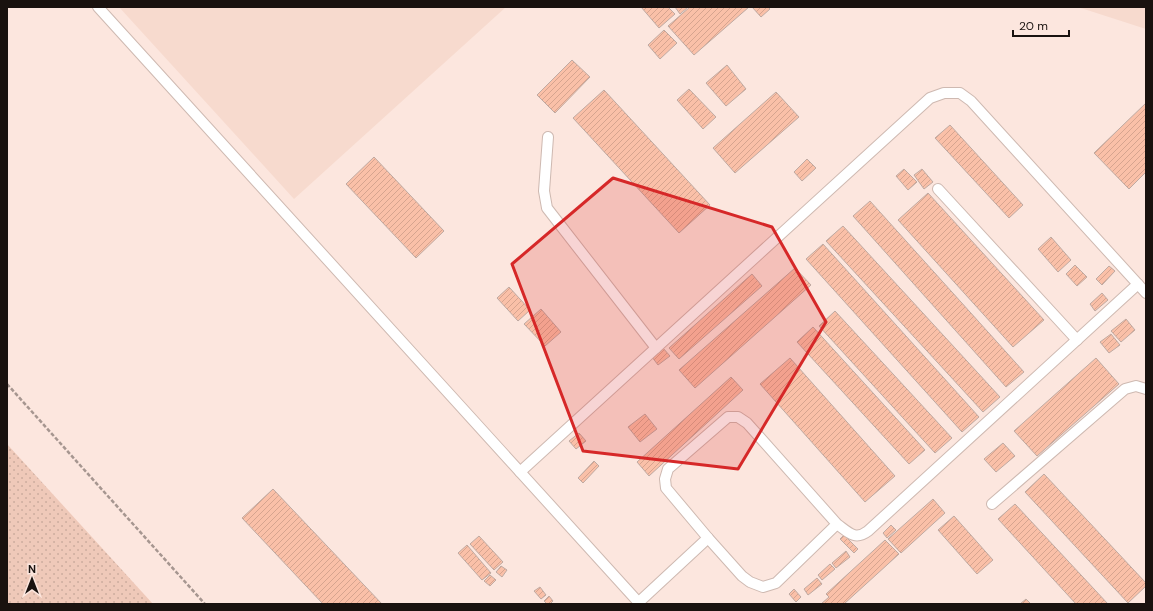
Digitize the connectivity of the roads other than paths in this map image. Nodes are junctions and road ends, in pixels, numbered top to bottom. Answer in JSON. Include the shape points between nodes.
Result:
{"nodes":[{"id":1,"x":98,"y":7,"type":"edge"},
{"id":2,"x":548,"y":137,"type":"dead end"},
{"id":3,"x":938,"y":189,"type":"dead end"},
{"id":4,"x":1138,"y":284,"type":"junction"},
{"id":5,"x":1146,"y":292,"type":"edge"},
{"id":6,"x":1077,"y":340,"type":"junction"},
{"id":7,"x":656,"y":348,"type":"junction"},
{"id":8,"x":1146,"y":389,"type":"edge"},
{"id":9,"x":520,"y":472,"type":"junction"},
{"id":10,"x":992,"y":504,"type":"dead end"},
{"id":11,"x":837,"y":524,"type":"junction"},
{"id":12,"x":708,"y":538,"type":"junction"},
{"id":13,"x":640,"y":603,"type":"edge"}],
"edges":[{"from":1,"to":9,"type":"lane"},
{"from":2,"to":7,"type":"lane","via":[[544,192],[547,208]]},
{"from":3,"to":6,"type":"lane"},
{"from":4,"to":5,"type":"lane"},
{"from":4,"to":6,"type":"lane"},
{"from":4,"to":7,"type":"lane","via":[[971,101],[960,93],[944,93],[930,98]]},
{"from":6,"to":11,"type":"lane","via":[[862,536],[852,535]]},
{"from":7,"to":9,"type":"lane"},
{"from":8,"to":10,"type":"lane","via":[[1136,386],[1125,389]]},
{"from":9,"to":13,"type":"lane"},
{"from":11,"to":12,"type":"lane","via":[[776,583],[763,587],[742,576]]},
{"from":11,"to":12,"type":"lane","via":[[747,423],[738,417],[728,417],[668,469],[665,479],[666,488]]},
{"from":12,"to":13,"type":"lane"}]}
